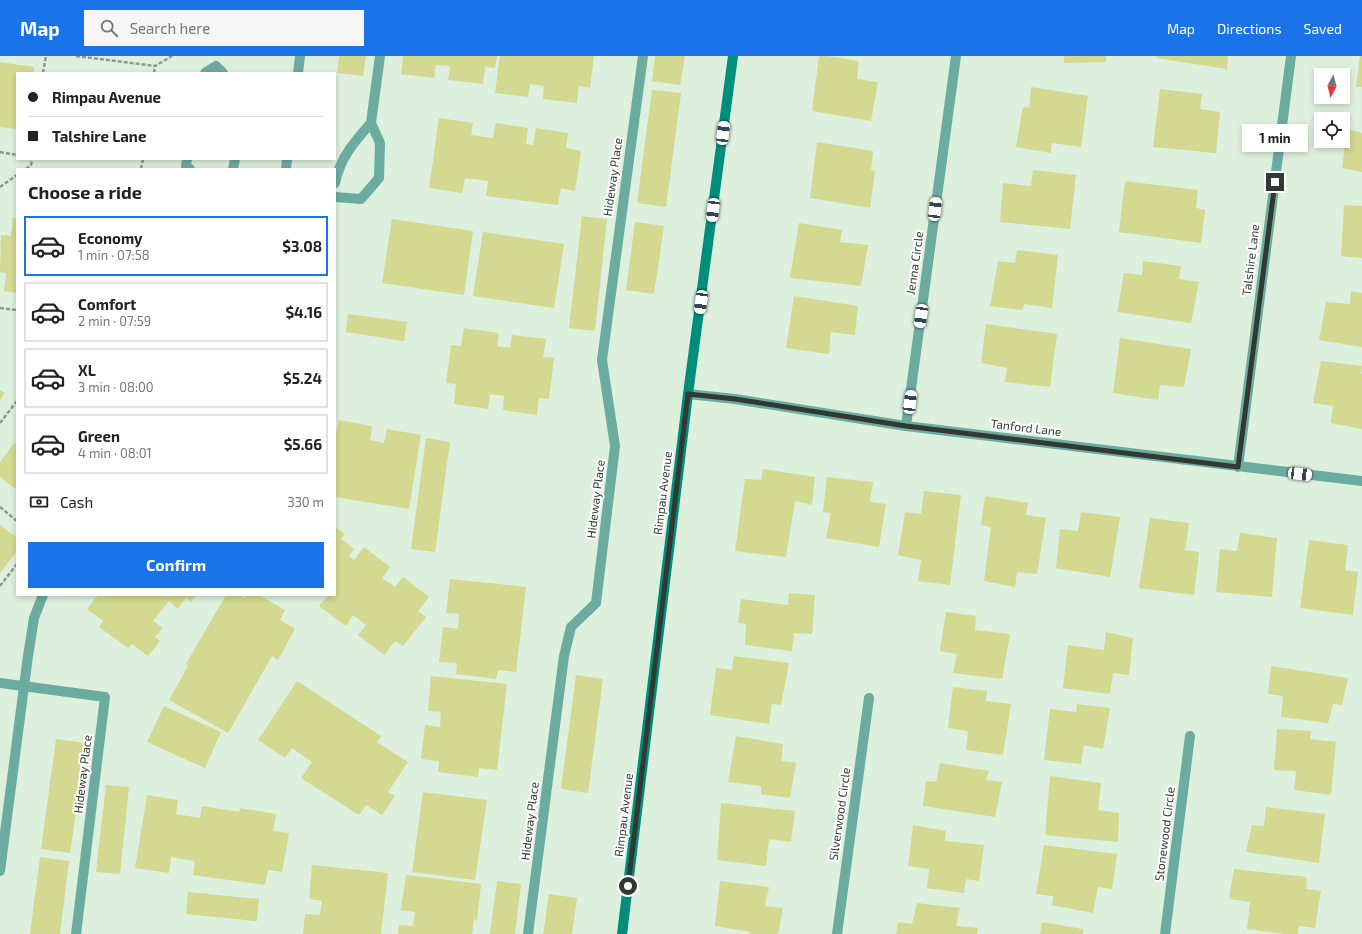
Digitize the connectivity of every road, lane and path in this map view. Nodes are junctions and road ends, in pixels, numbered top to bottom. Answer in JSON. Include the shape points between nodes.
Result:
{"nodes":[{"id":1,"x":46,"y":56,"type":"edge"},
{"id":2,"x":76,"y":56,"type":"edge"},
{"id":3,"x":172,"y":56,"type":"edge"},
{"id":4,"x":300,"y":56,"type":"edge"},
{"id":5,"x":380,"y":56,"type":"edge"},
{"id":6,"x":643,"y":56,"type":"edge"},
{"id":7,"x":733,"y":56,"type":"edge"},
{"id":8,"x":956,"y":56,"type":"edge"},
{"id":9,"x":1291,"y":56,"type":"edge"},
{"id":10,"x":219,"y":65,"type":"edge"},
{"id":11,"x":155,"y":66,"type":"junction"},
{"id":12,"x":44,"y":72,"type":"edge"},
{"id":13,"x":154,"y":72,"type":"edge"},
{"id":14,"x":207,"y":72,"type":"edge"},
{"id":15,"x":298,"y":72,"type":"edge"},
{"id":16,"x":371,"y":123,"type":"junction"},
{"id":17,"x":0,"y":152,"type":"edge"},
{"id":18,"x":16,"y":155,"type":"edge"},
{"id":19,"x":16,"y":176,"type":"edge"},
{"id":20,"x":336,"y":180,"type":"edge"},
{"id":21,"x":0,"y":186,"type":"edge"},
{"id":22,"x":336,"y":197,"type":"edge"},
{"id":23,"x":0,"y":308,"type":"edge"},
{"id":24,"x":16,"y":310,"type":"edge"},
{"id":25,"x":688,"y":394,"type":"junction"},
{"id":26,"x":16,"y":402,"type":"edge"},
{"id":27,"x":0,"y":423,"type":"edge"},
{"id":28,"x":906,"y":426,"type":"junction"},
{"id":29,"x":1238,"y":467,"type":"junction"},
{"id":30,"x":1362,"y":481,"type":"edge"},
{"id":31,"x":0,"y":507,"type":"edge"},
{"id":32,"x":16,"y":520,"type":"edge"},
{"id":33,"x":16,"y":565,"type":"edge"},
{"id":34,"x":0,"y":586,"type":"edge"},
{"id":35,"x":43,"y":596,"type":"edge"},
{"id":36,"x":0,"y":683,"type":"edge"},
{"id":37,"x":24,"y":686,"type":"junction"},
{"id":38,"x":869,"y":698,"type":"dead end"},
{"id":39,"x":1190,"y":736,"type":"dead end"},
{"id":40,"x":0,"y":871,"type":"edge"},
{"id":41,"x":76,"y":934,"type":"edge"},
{"id":42,"x":528,"y":934,"type":"edge"},
{"id":43,"x":622,"y":934,"type":"edge"},
{"id":44,"x":837,"y":934,"type":"edge"},
{"id":45,"x":1165,"y":934,"type":"edge"}],
"edges":[{"from":1,"to":12,"type":"path"},
{"from":2,"to":11,"type":"path"},
{"from":3,"to":11,"type":"path"},
{"from":4,"to":15,"type":"street"},
{"from":5,"to":16,"type":"street"},
{"from":6,"to":42,"type":"street","name":"Hideway Place","via":[[602,360],[615,446],[596,603],[571,627],[564,656]]},
{"from":7,"to":25,"type":"main road","name":"Rimpau Avenue"},
{"from":8,"to":28,"type":"street","name":"Jenna Circle"},
{"from":9,"to":29,"type":"street","name":"Talshire Lane"},
{"from":10,"to":14,"type":"street"},
{"from":11,"to":13,"type":"path"},
{"from":16,"to":20,"type":"street","via":[[343,158]]},
{"from":16,"to":22,"type":"street","via":[[380,144],[379,178],[361,199]]},
{"from":17,"to":18,"type":"path"},
{"from":19,"to":21,"type":"path"},
{"from":23,"to":24,"type":"path"},
{"from":25,"to":28,"type":"street","name":"Tanford Lane"},
{"from":25,"to":43,"type":"main road","name":"Rimpau Avenue"},
{"from":26,"to":27,"type":"path"},
{"from":28,"to":29,"type":"street","name":"Tanford Lane"},
{"from":29,"to":30,"type":"street","name":"Tanford Lane"},
{"from":31,"to":32,"type":"path"},
{"from":33,"to":34,"type":"path"},
{"from":35,"to":37,"type":"street","via":[[34,618]]},
{"from":36,"to":37,"type":"street"},
{"from":37,"to":40,"type":"street"},
{"from":37,"to":41,"type":"street","name":"Hideway Place","via":[[105,697]]},
{"from":38,"to":44,"type":"street","name":"Silverwood Circle"},
{"from":39,"to":45,"type":"street","name":"Stonewood Circle"}]}
